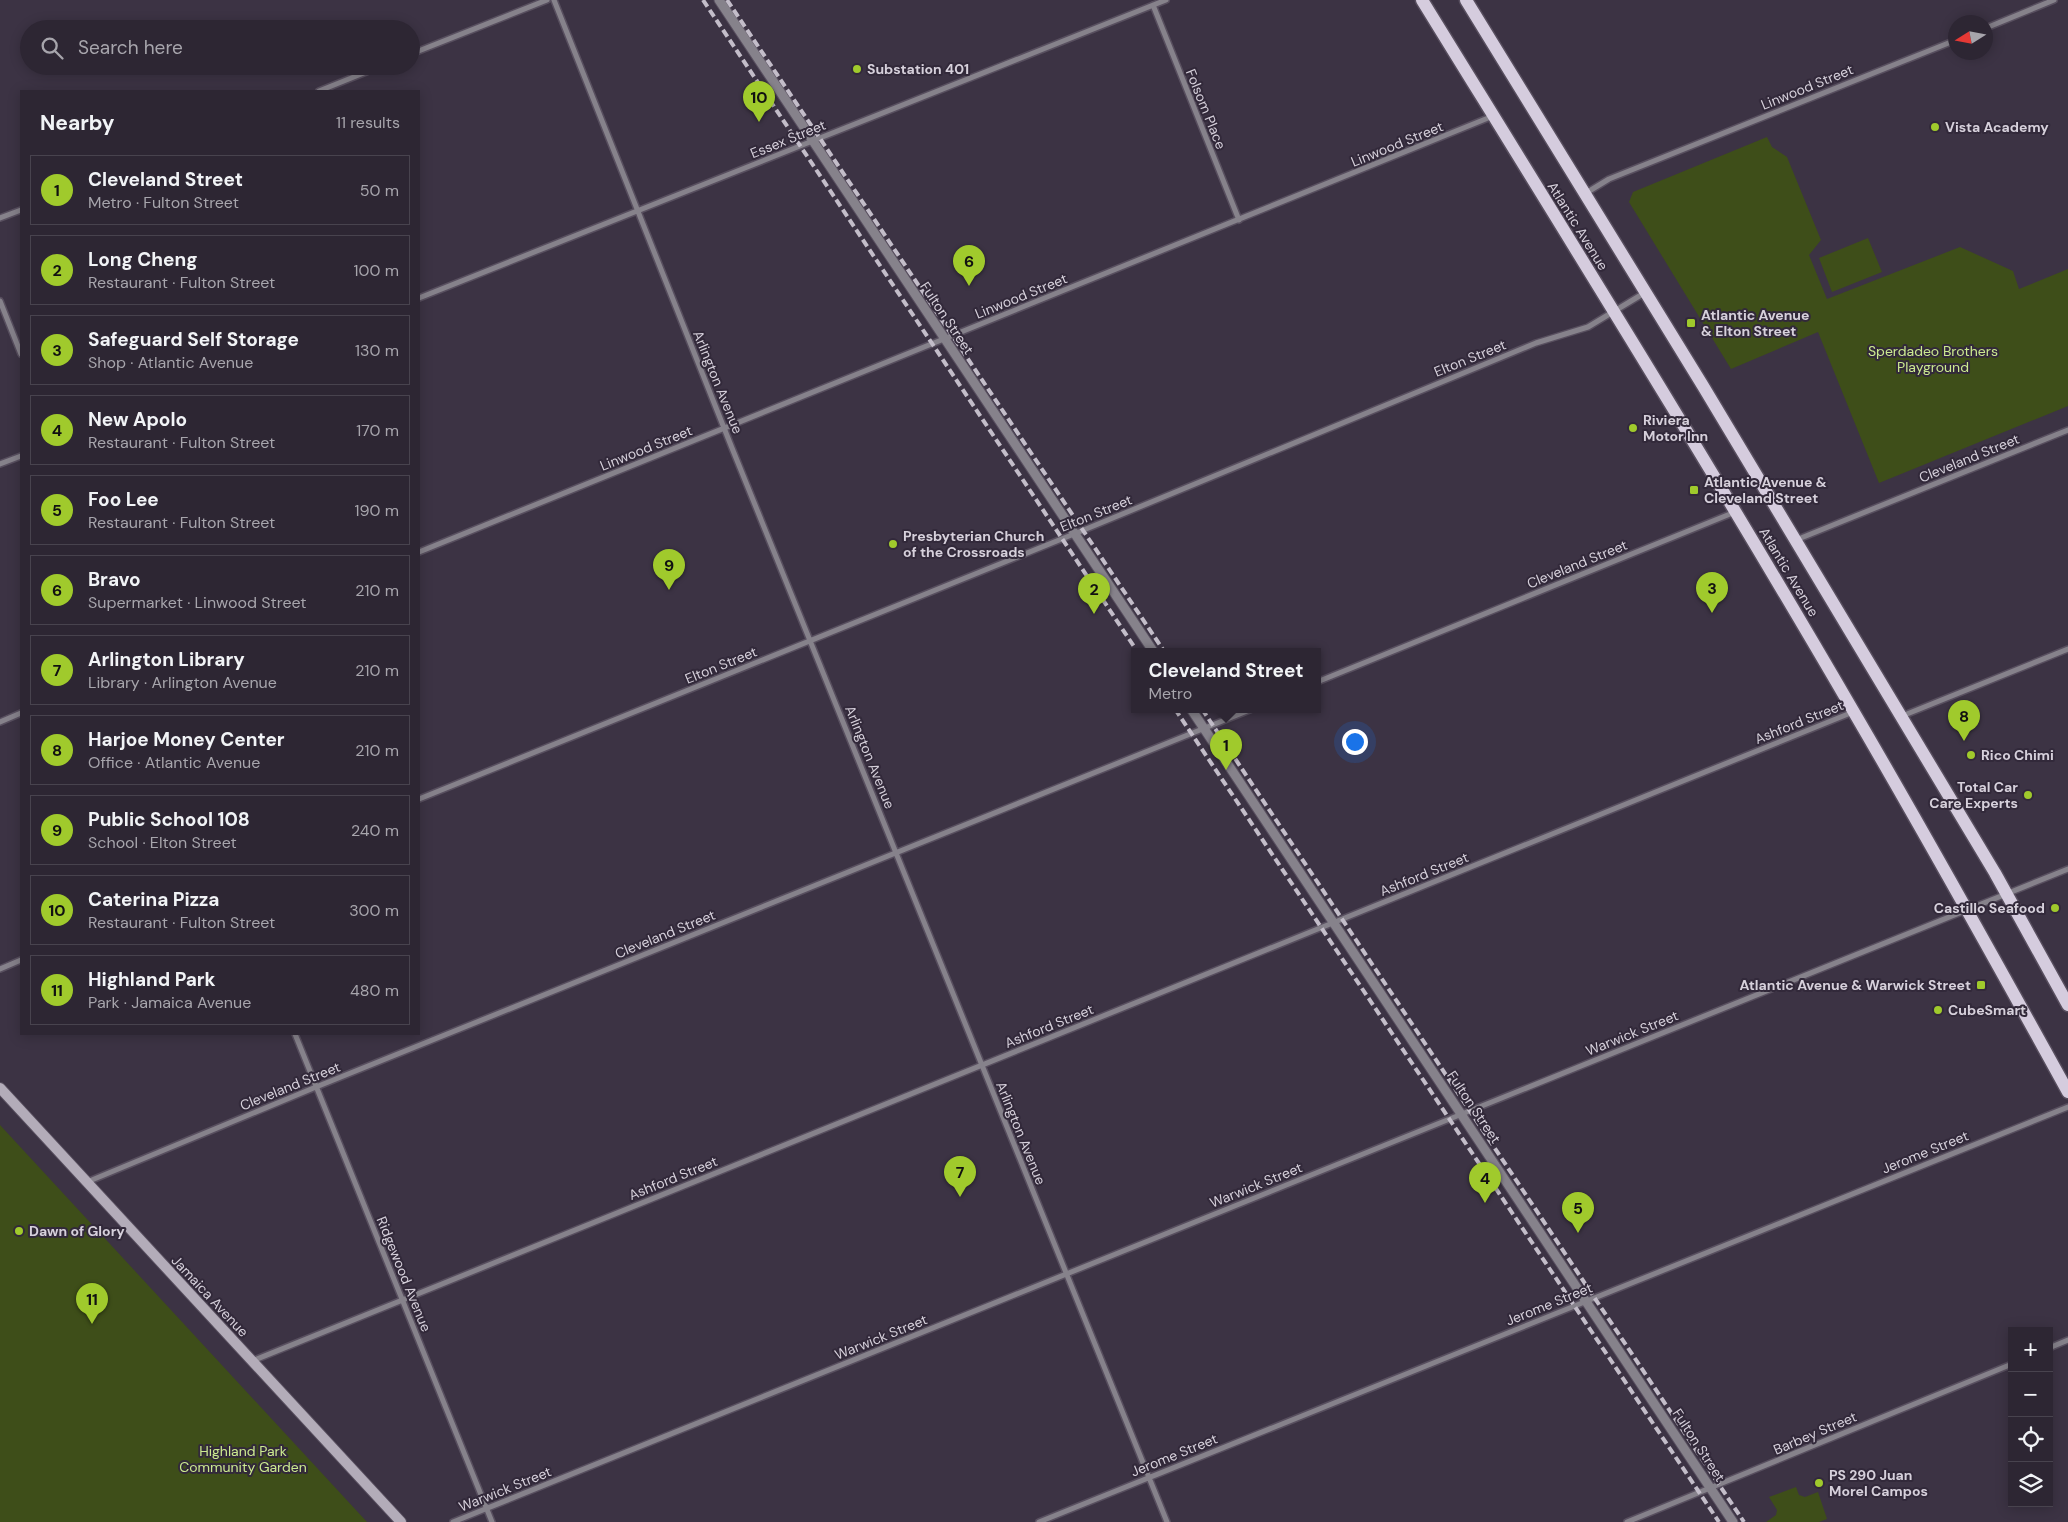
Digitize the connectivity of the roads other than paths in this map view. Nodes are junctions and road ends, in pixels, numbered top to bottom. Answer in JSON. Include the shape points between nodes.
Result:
{"nodes":[{"id":1,"x":547,"y":0,"type":"edge"},
{"id":2,"x":554,"y":0,"type":"edge"},
{"id":3,"x":719,"y":0,"type":"edge"},
{"id":4,"x":1166,"y":0,"type":"edge"},
{"id":5,"x":1422,"y":0,"type":"edge"},
{"id":6,"x":1466,"y":0,"type":"edge"},
{"id":7,"x":2054,"y":0,"type":"edge"},
{"id":8,"x":1153,"y":5,"type":"junction"},
{"id":9,"x":1993,"y":25,"type":"edge"},
{"id":10,"x":1948,"y":43,"type":"edge"},
{"id":11,"x":420,"y":50,"type":"edge"},
{"id":12,"x":358,"y":75,"type":"edge"},
{"id":13,"x":321,"y":90,"type":"edge"},
{"id":14,"x":1493,"y":116,"type":"junction"},
{"id":15,"x":812,"y":141,"type":"junction"},
{"id":16,"x":1586,"y":193,"type":"junction"},
{"id":17,"x":20,"y":210,"type":"edge"},
{"id":18,"x":637,"y":211,"type":"junction"},
{"id":19,"x":0,"y":218,"type":"edge"},
{"id":20,"x":1239,"y":220,"type":"junction"},
{"id":21,"x":1647,"y":292,"type":"junction"},
{"id":22,"x":420,"y":298,"type":"edge"},
{"id":23,"x":0,"y":300,"type":"edge"},
{"id":24,"x":1613,"y":312,"type":"junction"},
{"id":25,"x":944,"y":339,"type":"junction"},
{"id":26,"x":20,"y":351,"type":"edge"},
{"id":27,"x":725,"y":428,"type":"junction"},
{"id":28,"x":2068,"y":430,"type":"edge"},
{"id":29,"x":20,"y":456,"type":"edge"},
{"id":30,"x":0,"y":464,"type":"edge"},
{"id":31,"x":1735,"y":512,"type":"junction"},
{"id":32,"x":1074,"y":534,"type":"junction"},
{"id":33,"x":1796,"y":540,"type":"junction"},
{"id":34,"x":420,"y":552,"type":"edge"},
{"id":35,"x":810,"y":640,"type":"junction"},
{"id":36,"x":1151,"y":648,"type":"edge"},
{"id":37,"x":2068,"y":648,"type":"edge"},
{"id":38,"x":1321,"y":680,"type":"edge"},
{"id":39,"x":1854,"y":712,"type":"junction"},
{"id":40,"x":20,"y":713,"type":"edge"},
{"id":41,"x":1194,"y":713,"type":"edge"},
{"id":42,"x":1242,"y":713,"type":"edge"},
{"id":43,"x":1901,"y":716,"type":"junction"},
{"id":44,"x":0,"y":722,"type":"edge"},
{"id":45,"x":1204,"y":728,"type":"junction"},
{"id":46,"x":420,"y":799,"type":"edge"},
{"id":47,"x":896,"y":853,"type":"junction"},
{"id":48,"x":2068,"y":869,"type":"edge"},
{"id":49,"x":2007,"y":893,"type":"junction"},
{"id":50,"x":1967,"y":909,"type":"junction"},
{"id":51,"x":1335,"y":923,"type":"junction"},
{"id":52,"x":20,"y":960,"type":"edge"},
{"id":53,"x":0,"y":969,"type":"edge"},
{"id":54,"x":2068,"y":1005,"type":"edge"},
{"id":55,"x":295,"y":1035,"type":"edge"},
{"id":56,"x":982,"y":1065,"type":"junction"},
{"id":57,"x":316,"y":1087,"type":"junction"},
{"id":58,"x":0,"y":1088,"type":"edge"},
{"id":59,"x":2068,"y":1092,"type":"edge"},
{"id":60,"x":2068,"y":1106,"type":"edge"},
{"id":61,"x":1462,"y":1114,"type":"junction"},
{"id":62,"x":87,"y":1182,"type":"junction"},
{"id":63,"x":1066,"y":1274,"type":"junction"},
{"id":64,"x":402,"y":1299,"type":"junction"},
{"id":65,"x":1586,"y":1301,"type":"junction"},
{"id":66,"x":2068,"y":1340,"type":"edge"},
{"id":67,"x":2053,"y":1346,"type":"edge"},
{"id":68,"x":252,"y":1361,"type":"junction"},
{"id":69,"x":2008,"y":1366,"type":"edge"},
{"id":70,"x":1149,"y":1478,"type":"junction"},
{"id":71,"x":1711,"y":1488,"type":"junction"},
{"id":72,"x":487,"y":1508,"type":"junction"},
{"id":73,"x":400,"y":1522,"type":"edge"},
{"id":74,"x":453,"y":1522,"type":"edge"},
{"id":75,"x":492,"y":1522,"type":"edge"},
{"id":76,"x":1039,"y":1522,"type":"edge"},
{"id":77,"x":1167,"y":1522,"type":"edge"},
{"id":78,"x":1627,"y":1522,"type":"edge"},
{"id":79,"x":1733,"y":1522,"type":"edge"}],
"edges":[{"from":1,"to":11,"type":"street"},
{"from":2,"to":18,"type":"street","name":"Arlington Avenue"},
{"from":3,"to":15,"type":"street","name":"Fulton Street"},
{"from":4,"to":8,"type":"street","name":"Essex Street"},
{"from":5,"to":14,"type":"main road","name":"Atlantic Avenue"},
{"from":6,"to":16,"type":"main road","name":"Atlantic Avenue"},
{"from":7,"to":9,"type":"street"},
{"from":8,"to":15,"type":"street","name":"Essex Street"},
{"from":8,"to":20,"type":"street","name":"Folsom Place"},
{"from":10,"to":16,"type":"street","name":"Linwood Street","via":[[1609,179]]},
{"from":12,"to":13,"type":"street"},
{"from":14,"to":20,"type":"street","name":"Linwood Street"},
{"from":14,"to":24,"type":"main road","name":"Atlantic Avenue"},
{"from":15,"to":18,"type":"street","name":"Essex Street"},
{"from":15,"to":25,"type":"street","name":"Fulton Street"},
{"from":16,"to":21,"type":"main road","name":"Atlantic Avenue"},
{"from":17,"to":19,"type":"street"},
{"from":18,"to":22,"type":"street","name":"Essex Street"},
{"from":18,"to":27,"type":"street","name":"Arlington Avenue"},
{"from":20,"to":25,"type":"street","name":"Linwood Street"},
{"from":21,"to":24,"type":"street","name":"Elton Street"},
{"from":21,"to":33,"type":"main road","name":"Atlantic Avenue"},
{"from":23,"to":26,"type":"street"},
{"from":24,"to":31,"type":"main road","name":"Atlantic Avenue"},
{"from":24,"to":32,"type":"street","name":"Elton Street","via":[[1588,327],[1536,343]]},
{"from":25,"to":27,"type":"street","name":"Linwood Street"},
{"from":25,"to":32,"type":"street","name":"Fulton Street"},
{"from":27,"to":34,"type":"street","name":"Linwood Street"},
{"from":27,"to":35,"type":"street","name":"Arlington Avenue"},
{"from":28,"to":33,"type":"street","name":"Cleveland Street"},
{"from":29,"to":30,"type":"street"},
{"from":31,"to":38,"type":"street","name":"Cleveland Street"},
{"from":31,"to":39,"type":"main road","name":"Atlantic Avenue"},
{"from":32,"to":35,"type":"street","name":"Elton Street"},
{"from":32,"to":36,"type":"street","name":"Fulton Street"},
{"from":33,"to":43,"type":"main road","name":"Atlantic Avenue"},
{"from":35,"to":46,"type":"street","name":"Elton Street"},
{"from":35,"to":47,"type":"street","name":"Arlington Avenue"},
{"from":37,"to":43,"type":"street"},
{"from":39,"to":50,"type":"main road","name":"Atlantic Avenue"},
{"from":39,"to":51,"type":"street","name":"Ashford Street"},
{"from":40,"to":44,"type":"street"},
{"from":41,"to":45,"type":"street","name":"Fulton Street"},
{"from":42,"to":45,"type":"street","name":"Cleveland Street"},
{"from":43,"to":49,"type":"main road","name":"Atlantic Avenue"},
{"from":45,"to":47,"type":"street","name":"Cleveland Street"},
{"from":45,"to":51,"type":"street","name":"Fulton Street"},
{"from":47,"to":56,"type":"street","name":"Arlington Avenue"},
{"from":47,"to":57,"type":"street","name":"Cleveland Street"},
{"from":48,"to":49,"type":"street","name":"Warwick Street"},
{"from":49,"to":50,"type":"street","name":"Warwick Street"},
{"from":49,"to":54,"type":"main road","name":"Atlantic Avenue"},
{"from":50,"to":59,"type":"main road","name":"Atlantic Avenue"},
{"from":50,"to":61,"type":"street","name":"Warwick Street"},
{"from":51,"to":56,"type":"street","name":"Ashford Street"},
{"from":51,"to":61,"type":"street","name":"Fulton Street"},
{"from":52,"to":53,"type":"street"},
{"from":55,"to":57,"type":"street","name":"Ridgewood Avenue"},
{"from":56,"to":63,"type":"street","name":"Arlington Avenue"},
{"from":56,"to":64,"type":"street","name":"Ashford Street"},
{"from":57,"to":62,"type":"street","name":"Cleveland Street"},
{"from":57,"to":64,"type":"street","name":"Ridgewood Avenue"},
{"from":58,"to":62,"type":"main road","name":"Jamaica Avenue"},
{"from":60,"to":65,"type":"street","name":"Jerome Street"},
{"from":61,"to":63,"type":"street","name":"Warwick Street"},
{"from":61,"to":65,"type":"street","name":"Fulton Street"},
{"from":62,"to":68,"type":"main road","name":"Jamaica Avenue"},
{"from":63,"to":70,"type":"street","name":"Arlington Avenue"},
{"from":63,"to":72,"type":"street","name":"Warwick Street"},
{"from":64,"to":68,"type":"street","name":"Ashford Street"},
{"from":64,"to":72,"type":"street","name":"Ridgewood Avenue"},
{"from":65,"to":70,"type":"street","name":"Jerome Street"},
{"from":65,"to":71,"type":"street","name":"Fulton Street"},
{"from":66,"to":67,"type":"street"},
{"from":68,"to":73,"type":"main road","name":"Jamaica Avenue"},
{"from":69,"to":71,"type":"street","name":"Barbey Street"},
{"from":70,"to":76,"type":"street","name":"Jerome Street"},
{"from":70,"to":77,"type":"street","name":"Arlington Avenue"},
{"from":71,"to":78,"type":"street","name":"Barbey Street"},
{"from":71,"to":79,"type":"street","name":"Fulton Street"},
{"from":72,"to":74,"type":"street","name":"Warwick Street"},
{"from":72,"to":75,"type":"street","name":"Ridgewood Avenue"}]}
